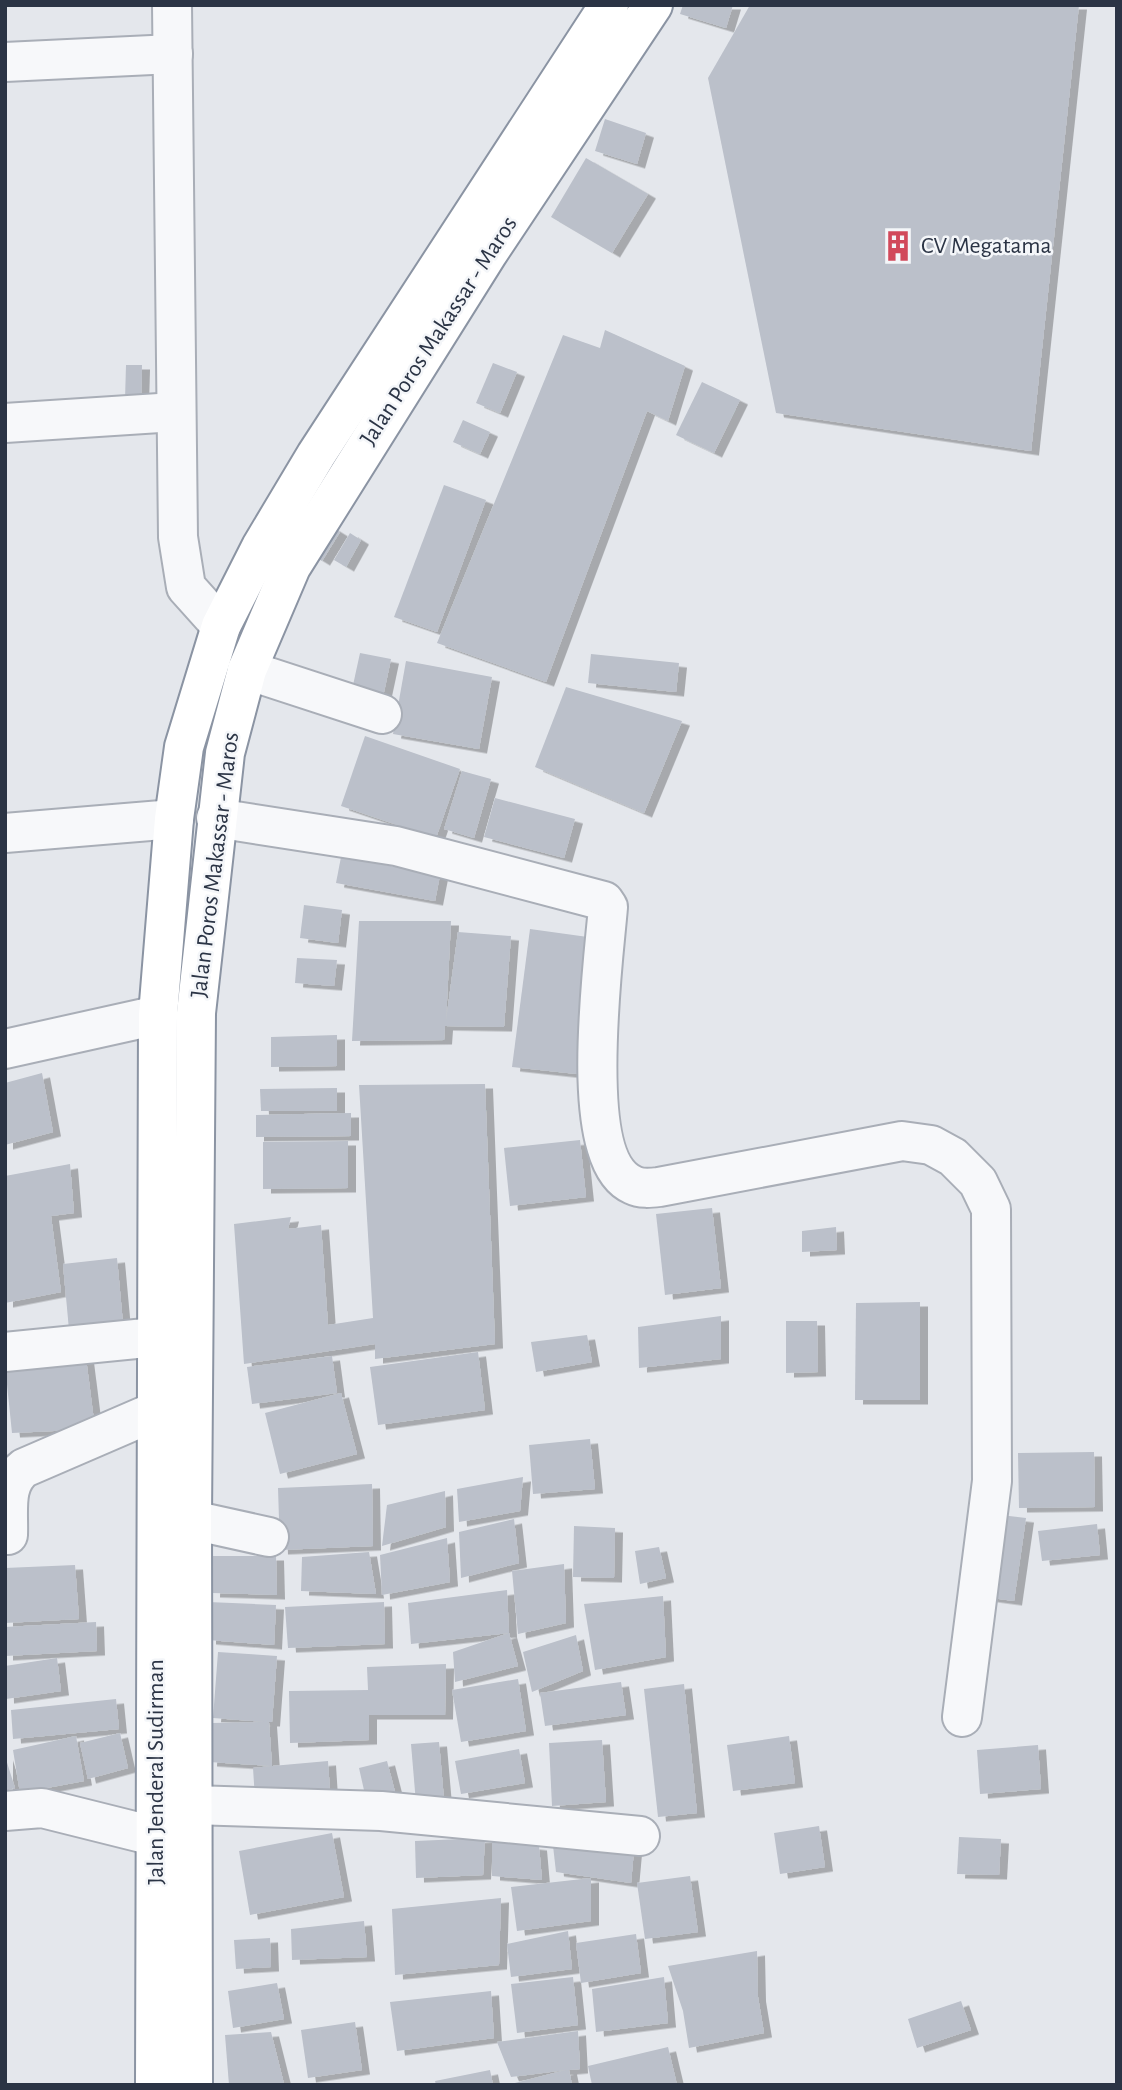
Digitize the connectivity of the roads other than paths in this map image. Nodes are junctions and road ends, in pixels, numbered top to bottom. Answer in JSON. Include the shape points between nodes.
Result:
{"nodes":[{"id":1,"x":172,"y":5,"type":"edge"},
{"id":2,"x":609,"y":5,"type":"edge"},
{"id":3,"x":653,"y":5,"type":"edge"},
{"id":4,"x":173,"y":54,"type":"junction"},
{"id":5,"x":5,"y":62,"type":"edge"},
{"id":6,"x":175,"y":412,"type":"junction"},
{"id":7,"x":5,"y":423,"type":"edge"},
{"id":8,"x":221,"y":626,"type":"junction"},
{"id":9,"x":247,"y":670,"type":"junction"},
{"id":10,"x":382,"y":714,"type":"dead end"},
{"id":11,"x":216,"y":818,"type":"junction"},
{"id":12,"x":174,"y":820,"type":"junction"},
{"id":13,"x":5,"y":834,"type":"edge"},
{"id":14,"x":158,"y":1014,"type":"junction"},
{"id":15,"x":5,"y":1049,"type":"edge"},
{"id":16,"x":156,"y":1337,"type":"junction"},
{"id":17,"x":5,"y":1352,"type":"edge"},
{"id":18,"x":156,"y":1411,"type":"junction"},
{"id":19,"x":174,"y":1462,"type":"junction"},
{"id":20,"x":192,"y":1520,"type":"junction"},
{"id":21,"x":8,"y":1535,"type":"dead end"},
{"id":22,"x":269,"y":1537,"type":"dead end"},
{"id":23,"x":962,"y":1717,"type":"dead end"},
{"id":24,"x":192,"y":1805,"type":"junction"},
{"id":25,"x":5,"y":1811,"type":"edge"},
{"id":26,"x":154,"y":1836,"type":"junction"},
{"id":27,"x":640,"y":1836,"type":"dead end"},
{"id":28,"x":157,"y":1970,"type":"junction"},
{"id":29,"x":195,"y":1970,"type":"junction"},
{"id":30,"x":155,"y":2085,"type":"edge"},
{"id":31,"x":193,"y":2085,"type":"edge"}],
"edges":[{"from":1,"to":4,"type":"street"},
{"from":2,"to":8,"type":"highway","name":"Jalan Poros Makassar - Maros","via":[[316,455]]},
{"from":3,"to":9,"type":"highway","name":"Jalan Poros Makassar - Maros","via":[[488,253],[291,567]]},
{"from":4,"to":5,"type":"street"},
{"from":4,"to":6,"type":"street"},
{"from":6,"to":7,"type":"street"},
{"from":6,"to":8,"type":"street","via":[[178,537],[184,577],[193,597]]},
{"from":8,"to":12,"type":"highway","name":"Jalan Poros Makassar - Maros","via":[[184,747]]},
{"from":9,"to":10,"type":"street"},
{"from":9,"to":11,"type":"highway","name":"Jalan Poros Makassar - Maros","via":[[225,754]]},
{"from":11,"to":19,"type":"highway","name":"Jalan Poros Makassar - Maros","via":[[196,1013]]},
{"from":11,"to":23,"type":"street","via":[[396,846],[604,901],[608,907],[596,1075],[604,1136],[617,1171],[633,1185],[659,1187],[902,1141],[944,1150],[978,1182],[991,1209],[992,1481]]},
{"from":12,"to":13,"type":"street"},
{"from":12,"to":14,"type":"highway","name":"Jalan Poros Makassar - Maros"},
{"from":14,"to":15,"type":"street"},
{"from":14,"to":16,"type":"highway","name":"Jalan Poros Makassar - Maros"},
{"from":16,"to":17,"type":"street"},
{"from":16,"to":18,"type":"highway","name":"Jalan Poros Makassar - Maros"},
{"from":18,"to":19,"type":"highway","name":"Jalan Poros Makassar - Maros"},
{"from":18,"to":21,"type":"street","via":[[24,1468],[9,1488]]},
{"from":19,"to":20,"type":"highway","name":"Jalan Jenderal Sudirman"},
{"from":19,"to":26,"type":"highway","name":"Jalan Jenderal Sudirman"},
{"from":20,"to":22,"type":"street"},
{"from":20,"to":24,"type":"highway","name":"Jalan Jenderal Sudirman"},
{"from":24,"to":27,"type":"street","via":[[389,1812]]},
{"from":24,"to":29,"type":"highway","name":"Jalan Jenderal Sudirman"},
{"from":25,"to":26,"type":"street","via":[[42,1808]]},
{"from":26,"to":28,"type":"highway","name":"Jalan Jenderal Sudirman"},
{"from":28,"to":29,"type":"highway"},
{"from":28,"to":30,"type":"highway","name":"Jalan Jenderal Sudirman"},
{"from":29,"to":31,"type":"highway","name":"Jalan Jenderal Sudirman"}]}
